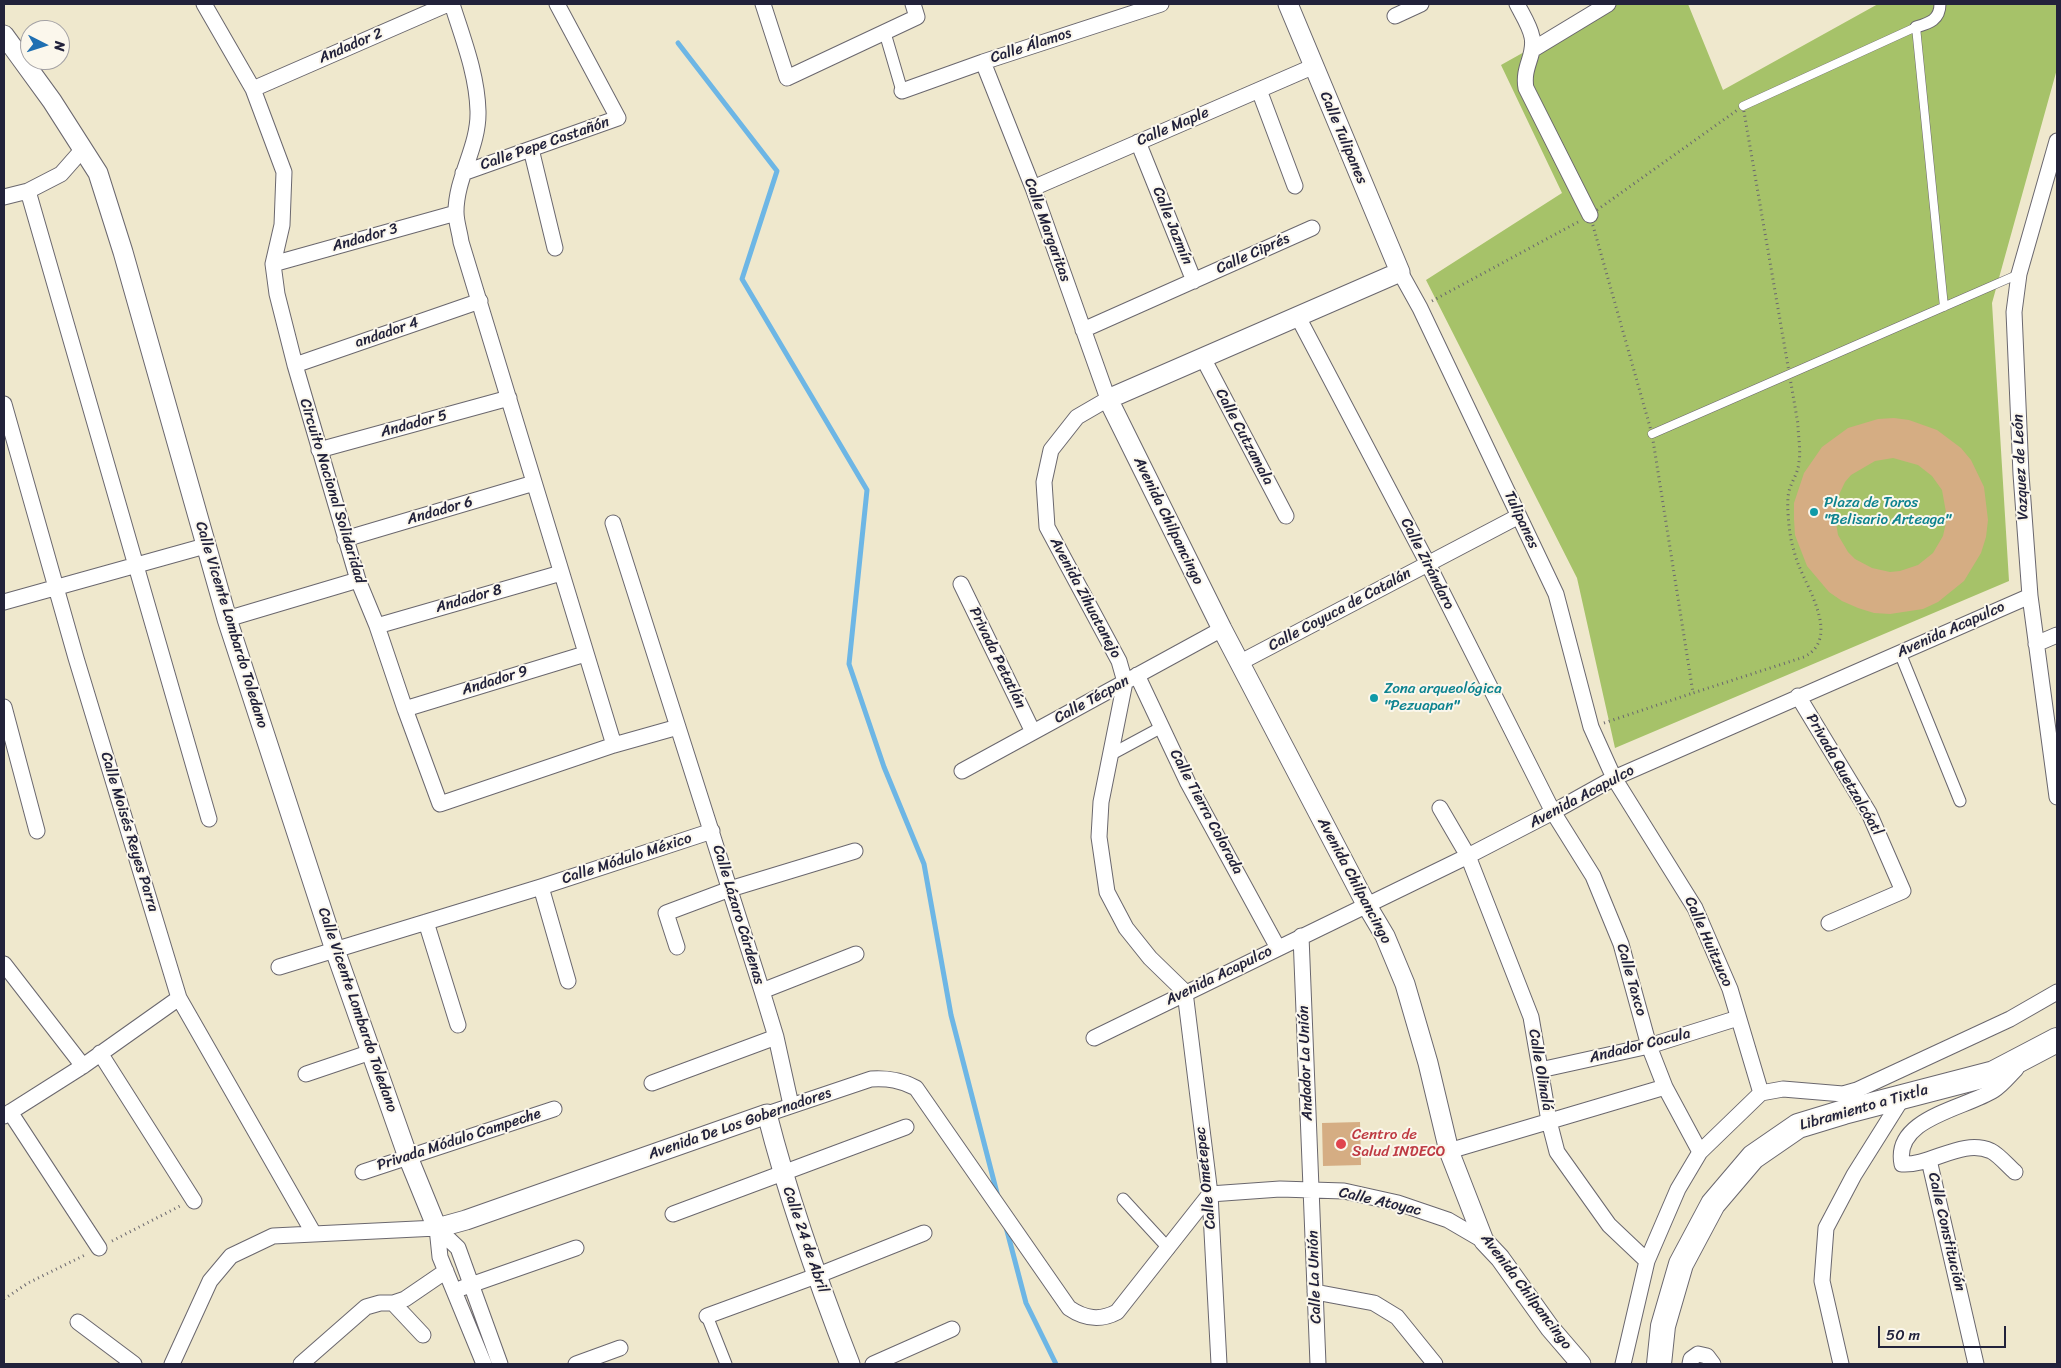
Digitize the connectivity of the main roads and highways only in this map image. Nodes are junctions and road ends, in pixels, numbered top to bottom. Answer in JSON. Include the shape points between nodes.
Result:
{"nodes":[{"id":1,"x":2057,"y":1040,"type":"edge"},
{"id":2,"x":1659,"y":1364,"type":"edge"}],
"edges":[{"from":1,"to":2,"type":"main road","name":"Libramiento a Tixtla","via":[[1994,1073],[1903,1097],[1843,1102],[1798,1126],[1753,1157],[1713,1204],[1681,1264],[1663,1326]]}]}
